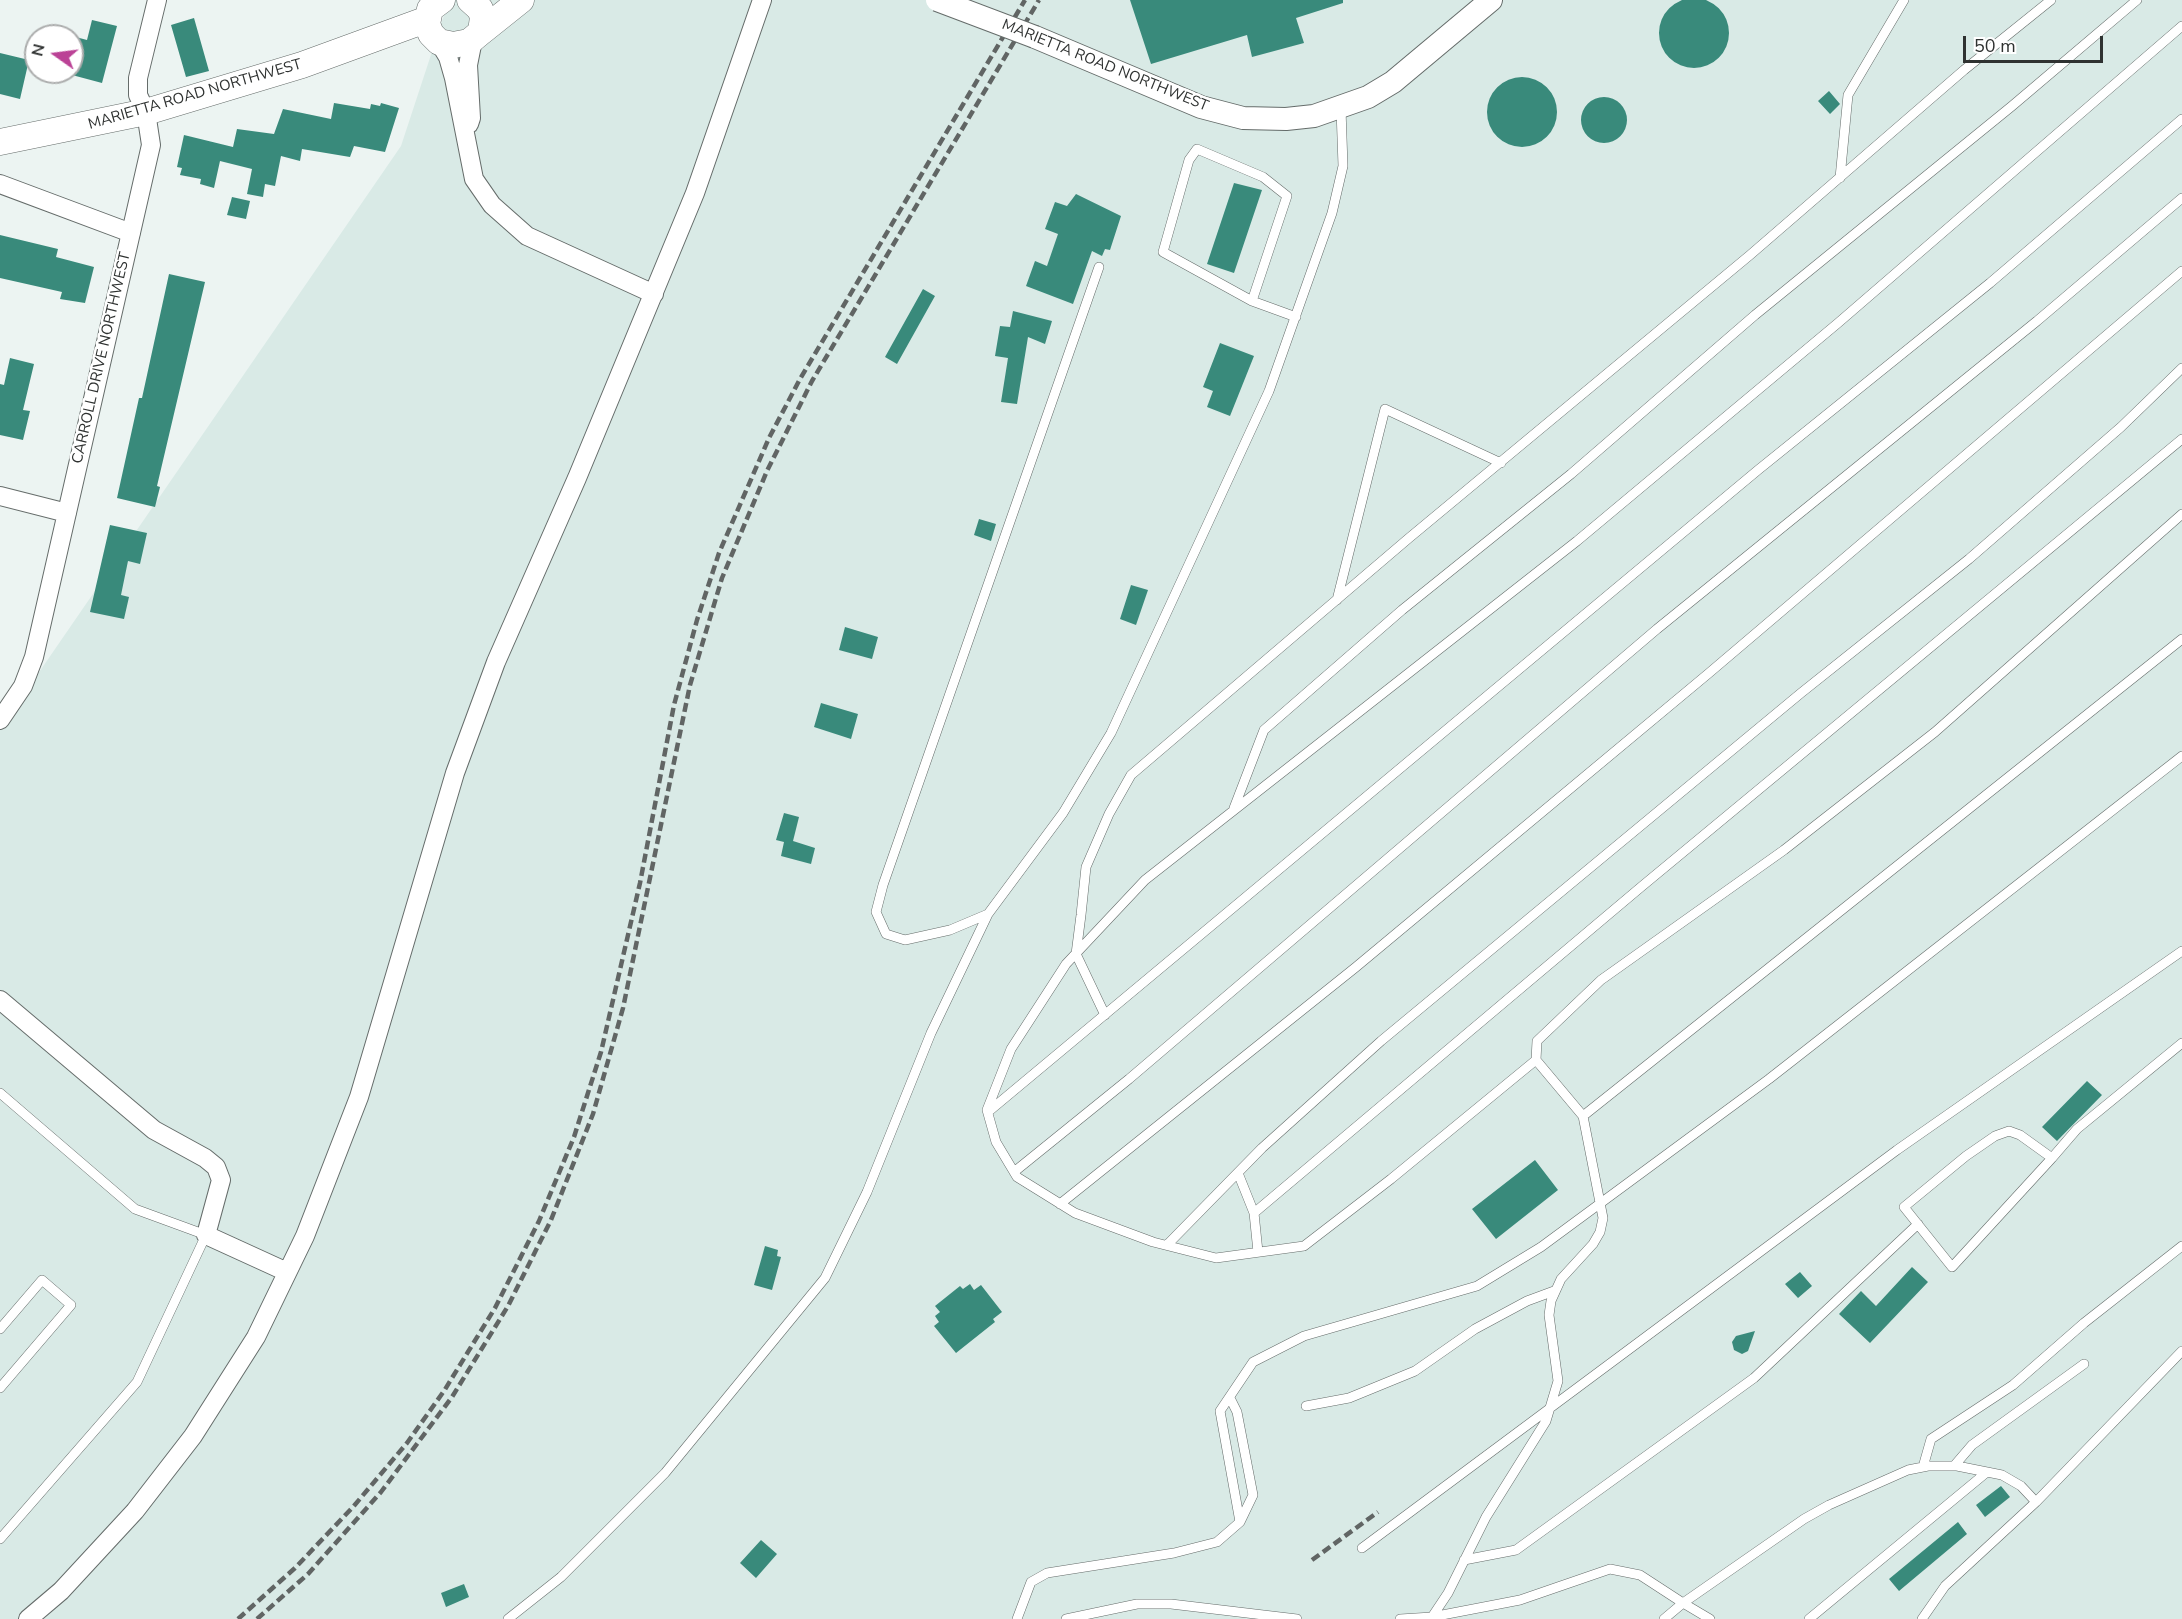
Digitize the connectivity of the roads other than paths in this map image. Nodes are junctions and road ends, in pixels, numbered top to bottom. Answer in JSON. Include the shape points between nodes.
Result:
{"nodes":[{"id":1,"x":157,"y":0,"type":"edge"},
{"id":2,"x":521,"y":0,"type":"edge"},
{"id":3,"x":762,"y":0,"type":"edge"},
{"id":4,"x":937,"y":0,"type":"edge"},
{"id":5,"x":1491,"y":0,"type":"edge"},
{"id":6,"x":1904,"y":0,"type":"edge"},
{"id":7,"x":2051,"y":0,"type":"edge"},
{"id":8,"x":2137,"y":0,"type":"edge"},
{"id":9,"x":477,"y":1,"type":"edge"},
{"id":10,"x":432,"y":17,"type":"edge"},
{"id":11,"x":2182,"y":26,"type":"edge"},
{"id":12,"x":477,"y":36,"type":"junction"},
{"id":13,"x":1341,"y":108,"type":"junction"},
{"id":14,"x":146,"y":112,"type":"junction"},
{"id":15,"x":2182,"y":119,"type":"edge"},
{"id":16,"x":466,"y":132,"type":"junction"},
{"id":17,"x":0,"y":142,"type":"edge"},
{"id":18,"x":1840,"y":178,"type":"junction"},
{"id":19,"x":0,"y":184,"type":"edge"},
{"id":20,"x":2182,"y":198,"type":"edge"},
{"id":21,"x":131,"y":233,"type":"junction"},
{"id":22,"x":1099,"y":267,"type":"dead end"},
{"id":23,"x":2182,"y":272,"type":"edge"},
{"id":24,"x":654,"y":294,"type":"junction"},
{"id":25,"x":1252,"y":301,"type":"junction"},
{"id":26,"x":1296,"y":317,"type":"junction"},
{"id":27,"x":2182,"y":368,"type":"edge"},
{"id":28,"x":2182,"y":439,"type":"edge"},
{"id":29,"x":1501,"y":463,"type":"junction"},
{"id":30,"x":0,"y":496,"type":"edge"},
{"id":31,"x":67,"y":513,"type":"junction"},
{"id":32,"x":2182,"y":514,"type":"edge"},
{"id":33,"x":1337,"y":600,"type":"junction"},
{"id":34,"x":2182,"y":639,"type":"edge"},
{"id":35,"x":4,"y":715,"type":"edge"},
{"id":36,"x":2182,"y":756,"type":"edge"},
{"id":37,"x":1233,"y":810,"type":"junction"},
{"id":38,"x":988,"y":914,"type":"junction"},
{"id":39,"x":2182,"y":951,"type":"edge"},
{"id":40,"x":1076,"y":954,"type":"junction"},
{"id":41,"x":0,"y":1000,"type":"edge"},
{"id":42,"x":1105,"y":1015,"type":"junction"},
{"id":43,"x":2182,"y":1043,"type":"edge"},
{"id":44,"x":1536,"y":1060,"type":"junction"},
{"id":45,"x":0,"y":1093,"type":"edge"},
{"id":46,"x":988,"y":1112,"type":"junction"},
{"id":47,"x":1583,"y":1116,"type":"junction"},
{"id":48,"x":2052,"y":1158,"type":"junction"},
{"id":49,"x":1014,"y":1172,"type":"junction"},
{"id":50,"x":1238,"y":1173,"type":"junction"},
{"id":51,"x":1600,"y":1202,"type":"junction"},
{"id":52,"x":1060,"y":1204,"type":"junction"},
{"id":53,"x":1254,"y":1213,"type":"junction"},
{"id":54,"x":1918,"y":1224,"type":"junction"},
{"id":55,"x":206,"y":1235,"type":"junction"},
{"id":56,"x":1167,"y":1245,"type":"junction"},
{"id":57,"x":2182,"y":1246,"type":"edge"},
{"id":58,"x":1258,"y":1252,"type":"junction"},
{"id":59,"x":287,"y":1272,"type":"junction"},
{"id":60,"x":1554,"y":1291,"type":"junction"},
{"id":61,"x":0,"y":1329,"type":"edge"},
{"id":62,"x":2182,"y":1351,"type":"edge"},
{"id":63,"x":2084,"y":1364,"type":"dead end"},
{"id":64,"x":0,"y":1388,"type":"edge"},
{"id":65,"x":1230,"y":1398,"type":"junction"},
{"id":66,"x":1306,"y":1406,"type":"dead end"},
{"id":67,"x":1549,"y":1411,"type":"junction"},
{"id":68,"x":1954,"y":1466,"type":"junction"},
{"id":69,"x":1923,"y":1467,"type":"junction"},
{"id":70,"x":1987,"y":1472,"type":"junction"},
{"id":71,"x":2036,"y":1502,"type":"junction"},
{"id":72,"x":1240,"y":1522,"type":"junction"},
{"id":73,"x":0,"y":1539,"type":"edge"},
{"id":74,"x":1362,"y":1548,"type":"dead end"},
{"id":75,"x":1464,"y":1560,"type":"junction"},
{"id":76,"x":1683,"y":1603,"type":"junction"},
{"id":77,"x":1432,"y":1617,"type":"junction"},
{"id":78,"x":28,"y":1619,"type":"edge"},
{"id":79,"x":508,"y":1619,"type":"edge"},
{"id":80,"x":1017,"y":1619,"type":"edge"},
{"id":81,"x":1066,"y":1619,"type":"edge"},
{"id":82,"x":1297,"y":1619,"type":"edge"},
{"id":83,"x":1400,"y":1619,"type":"edge"},
{"id":84,"x":1664,"y":1619,"type":"edge"},
{"id":85,"x":1710,"y":1619,"type":"edge"},
{"id":86,"x":1809,"y":1619,"type":"edge"},
{"id":87,"x":1922,"y":1619,"type":"edge"}],
"edges":[{"from":1,"to":14,"type":"street","name":"CARROLL DRIVE NORTHWEST","via":[[138,78],[138,95]]},
{"from":2,"to":12,"type":"main road"},
{"from":3,"to":24,"type":"street","via":[[696,193]]},
{"from":4,"to":13,"type":"street","name":"MARIETTA ROAD NORTHWEST","bridge":true,"via":[[1201,107],[1243,117],[1286,119]]},
{"from":5,"to":13,"type":"street","name":"MARIETTA ROAD NORTHWEST","via":[[1393,82]]},
{"from":6,"to":18,"type":"lane","via":[[1848,95]]},
{"from":7,"to":18,"type":"lane"},
{"from":8,"to":37,"type":"lane","via":[[1755,315],[1571,474],[1402,610],[1264,730]]},
{"from":9,"to":12,"type":"main road","via":[[483,17]]},
{"from":10,"to":12,"type":"main road","via":[[453,45]]},
{"from":10,"to":14,"type":"main road","name":"MARIETTA ROAD NORTHWEST","via":[[302,65]]},
{"from":10,"to":16,"type":"street","via":[[448,57]]},
{"from":11,"to":37,"type":"lane","via":[[1577,541]]},
{"from":12,"to":16,"type":"street","via":[[468,64],[471,118]]},
{"from":13,"to":26,"type":"lane","via":[[1343,166],[1332,213]]},
{"from":14,"to":17,"type":"main road","name":"MARIETTA ROAD NORTHWEST"},
{"from":14,"to":21,"type":"street","name":"CARROLL DRIVE NORTHWEST","via":[[151,145]]},
{"from":15,"to":42,"type":"lane","via":[[1990,283],[1758,470]]},
{"from":16,"to":24,"type":"street","via":[[474,179],[492,206],[527,236]]},
{"from":18,"to":29,"type":"lane"},
{"from":19,"to":21,"type":"street"},
{"from":20,"to":49,"type":"lane","via":[[2037,321],[1657,629],[1148,1064]]},
{"from":21,"to":31,"type":"street","name":"CARROLL DRIVE NORTHWEST"},
{"from":22,"to":38,"type":"lane","via":[[876,912],[886,934],[905,940],[950,930]]},
{"from":23,"to":52,"type":"lane","via":[[1392,937]]},
{"from":24,"to":59,"type":"street","via":[[496,662],[455,773],[359,1097]]},
{"from":25,"to":25,"type":"lane","via":[[1287,196],[1263,177],[1197,149],[1189,160],[1163,252]]},
{"from":25,"to":26,"type":"lane"},
{"from":26,"to":38,"type":"lane","via":[[1269,392],[1111,733],[1063,813]]},
{"from":27,"to":50,"type":"lane","via":[[2121,427],[1969,559],[1800,693],[1381,1041]]},
{"from":28,"to":53,"type":"lane"},
{"from":29,"to":33,"type":"lane"},
{"from":29,"to":33,"type":"lane","via":[[1385,409]]},
{"from":30,"to":31,"type":"street"},
{"from":31,"to":35,"type":"street","name":"CARROLL DRIVE NORTHWEST","via":[[34,657],[23,686]]},
{"from":32,"to":44,"type":"lane","via":[[1935,732],[1784,850],[1601,980],[1537,1041]]},
{"from":33,"to":40,"type":"lane","via":[[1131,775],[1086,867]]},
{"from":34,"to":47,"type":"lane"},
{"from":36,"to":51,"type":"lane","via":[[1769,1079]]},
{"from":37,"to":40,"type":"lane","via":[[1145,880]]},
{"from":38,"to":79,"type":"lane","via":[[931,1033],[867,1192],[825,1278],[665,1473],[561,1577]]},
{"from":39,"to":67,"type":"lane","via":[[1897,1150]]},
{"from":40,"to":42,"type":"lane"},
{"from":40,"to":46,"type":"lane","via":[[1011,1049]]},
{"from":41,"to":55,"type":"street","via":[[154,1130],[216,1167],[221,1180]]},
{"from":42,"to":46,"type":"lane"},
{"from":43,"to":48,"type":"lane","via":[[2077,1129]]},
{"from":44,"to":47,"type":"lane"},
{"from":44,"to":58,"type":"lane","via":[[1304,1246]]},
{"from":45,"to":55,"type":"lane","via":[[135,1209]]},
{"from":46,"to":49,"type":"lane","via":[[996,1142]]},
{"from":47,"to":51,"type":"lane"},
{"from":48,"to":54,"type":"lane","via":[[1952,1267]]},
{"from":48,"to":54,"type":"lane","via":[[2020,1135],[2009,1131],[1995,1136],[1904,1207]]},
{"from":49,"to":52,"type":"lane"},
{"from":50,"to":53,"type":"lane"},
{"from":50,"to":56,"type":"lane"},
{"from":51,"to":60,"type":"lane","via":[[1600,1232]]},
{"from":51,"to":65,"type":"lane","via":[[1540,1247],[1477,1286],[1304,1336],[1253,1362]]},
{"from":52,"to":56,"type":"lane","via":[[1075,1213]]},
{"from":53,"to":58,"type":"lane"},
{"from":54,"to":75,"type":"lane","via":[[1754,1378],[1516,1550]]},
{"from":55,"to":59,"type":"street"},
{"from":55,"to":73,"type":"lane","via":[[137,1382]]},
{"from":56,"to":58,"type":"lane","via":[[1216,1258]]},
{"from":57,"to":69,"type":"lane","via":[[2013,1385],[1931,1439]]},
{"from":59,"to":78,"type":"street","via":[[256,1337],[194,1436],[135,1511],[61,1591]]},
{"from":60,"to":66,"type":"lane","via":[[1475,1329],[1415,1371],[1349,1398]]},
{"from":60,"to":67,"type":"lane","via":[[1549,1315],[1558,1381]]},
{"from":61,"to":64,"type":"lane","via":[[42,1280],[71,1305]]},
{"from":62,"to":71,"type":"lane"},
{"from":63,"to":68,"type":"lane","via":[[1972,1445]]},
{"from":65,"to":72,"type":"lane","via":[[1220,1411]]},
{"from":65,"to":72,"type":"lane","via":[[1237,1412],[1253,1495]]},
{"from":67,"to":74,"type":"lane"},
{"from":67,"to":75,"type":"lane"},
{"from":68,"to":69,"type":"lane"},
{"from":68,"to":70,"type":"lane"},
{"from":69,"to":76,"type":"lane","via":[[1908,1470],[1804,1519]]},
{"from":70,"to":71,"type":"lane","via":[[2021,1486]]},
{"from":70,"to":86,"type":"lane"},
{"from":71,"to":87,"type":"lane","via":[[1945,1586]]},
{"from":72,"to":80,"type":"lane","via":[[1217,1542],[1206,1545],[1047,1573],[1030,1582]]},
{"from":75,"to":77,"type":"lane"},
{"from":76,"to":77,"type":"lane","via":[[1640,1575],[1610,1569],[1520,1600]]},
{"from":76,"to":84,"type":"lane"},
{"from":76,"to":85,"type":"lane"},
{"from":77,"to":83,"type":"lane"},
{"from":81,"to":82,"type":"lane","via":[[1137,1604],[1171,1604]]}]}
